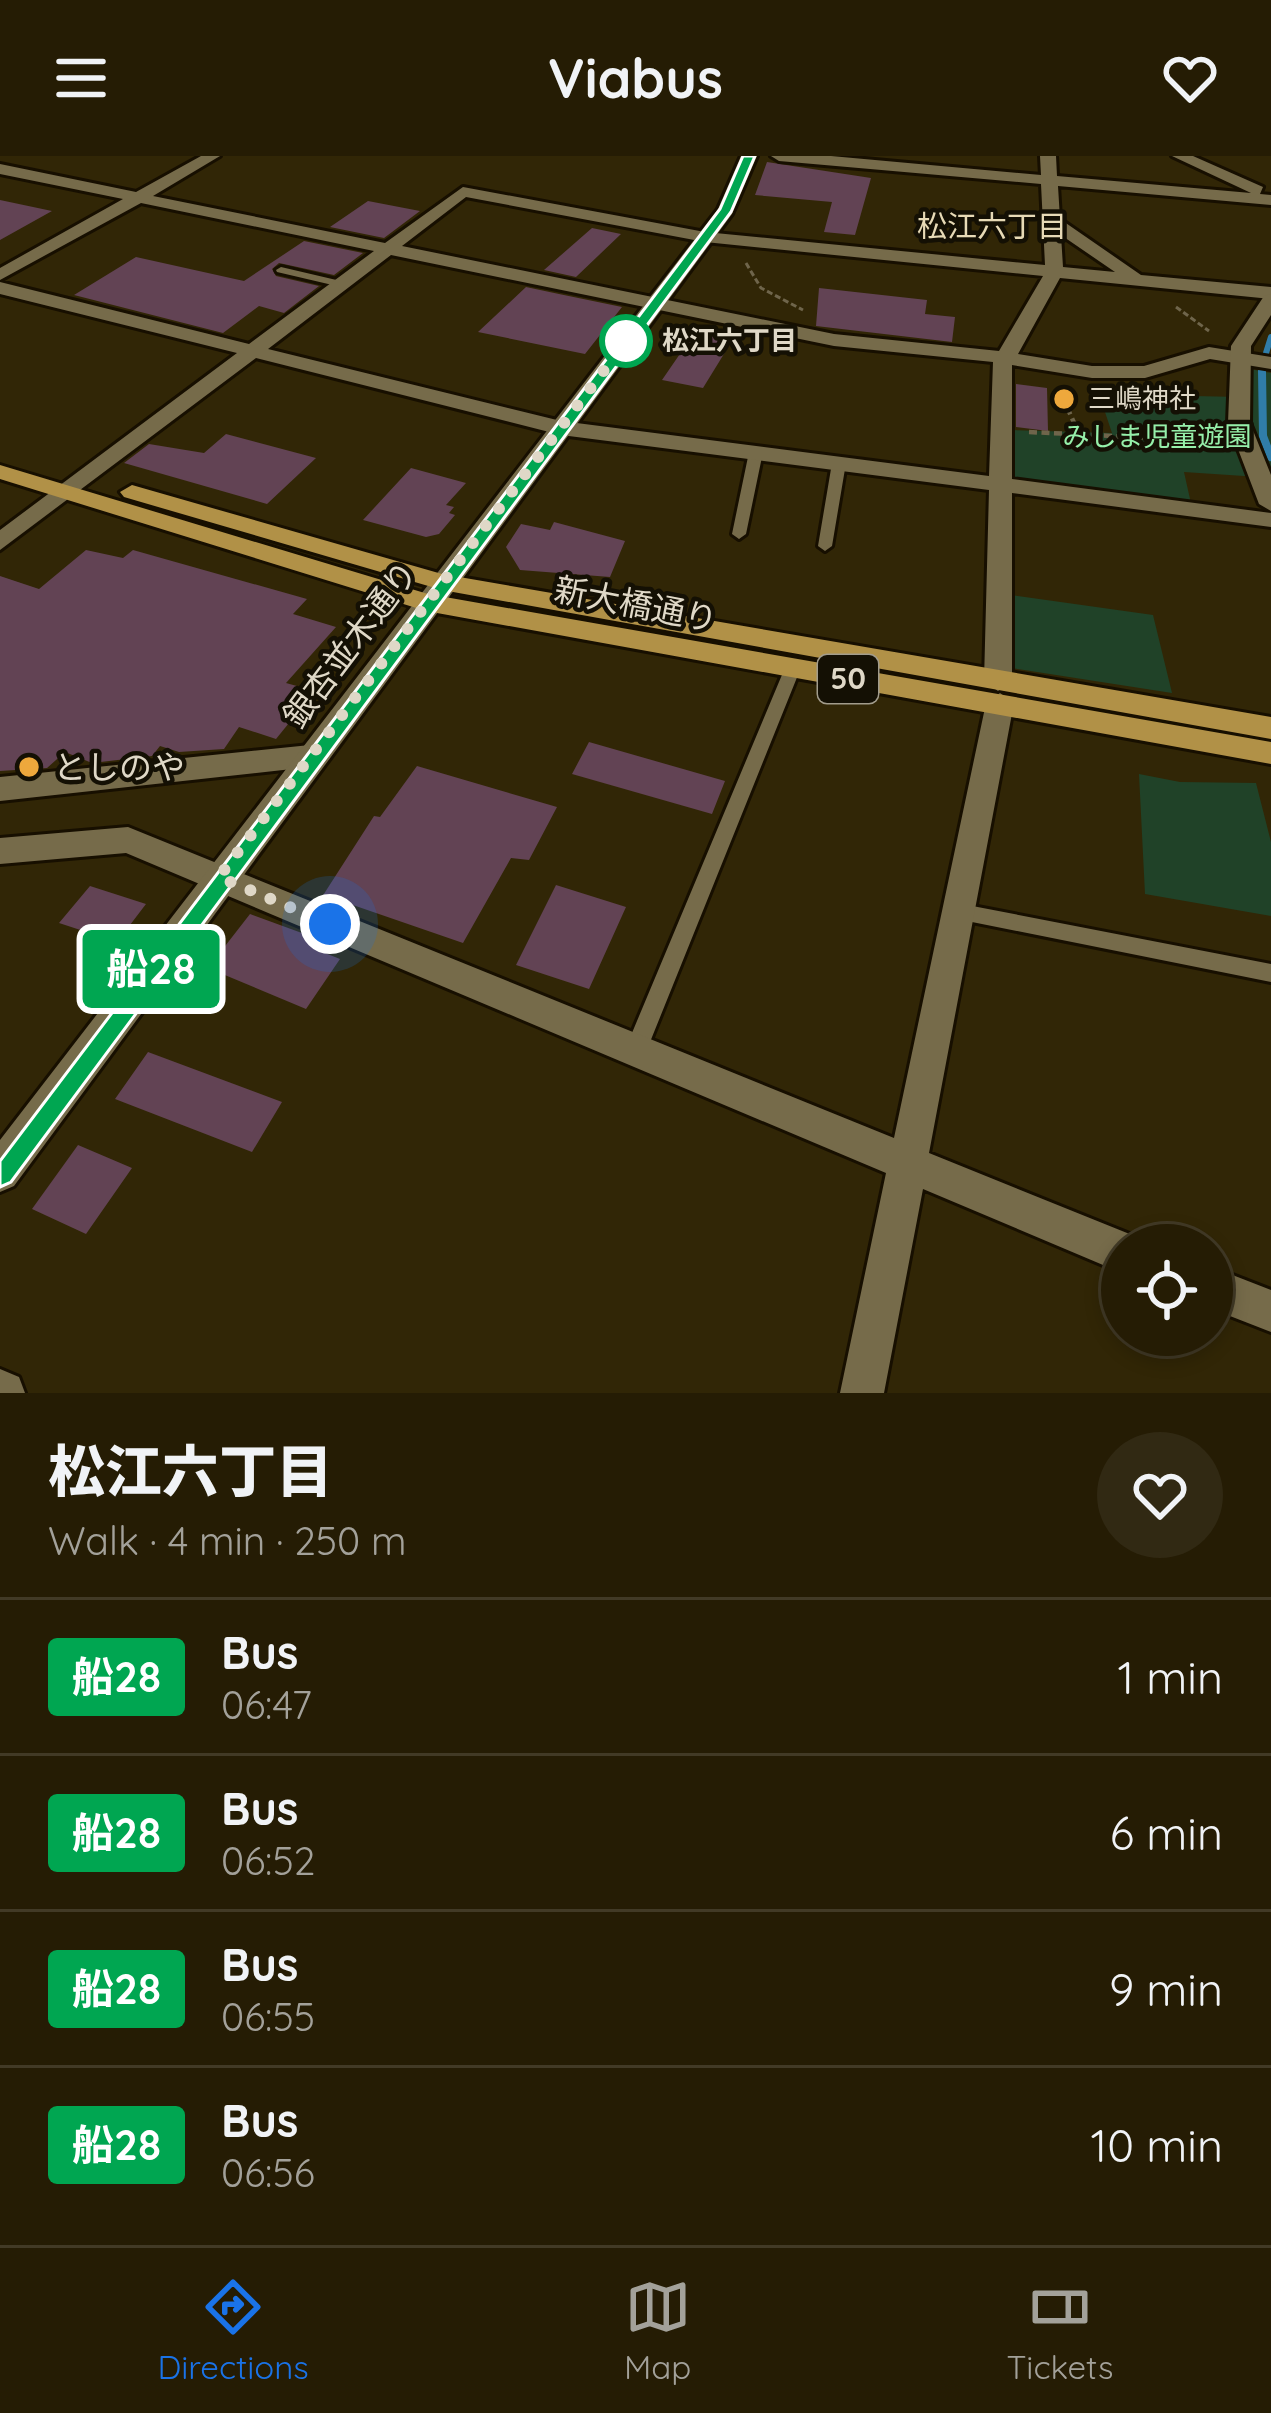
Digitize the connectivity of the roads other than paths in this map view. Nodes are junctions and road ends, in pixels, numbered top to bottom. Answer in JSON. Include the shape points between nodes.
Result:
{"nodes":[{"id":1,"x":212,"y":156,"type":"edge"},
{"id":2,"x":749,"y":156,"type":"edge"},
{"id":3,"x":779,"y":156,"type":"edge"},
{"id":4,"x":1048,"y":156,"type":"edge"},
{"id":5,"x":1180,"y":156,"type":"edge"},
{"id":6,"x":0,"y":169,"type":"edge"},
{"id":7,"x":1050,"y":179,"type":"junction"},
{"id":8,"x":138,"y":197,"type":"junction"},
{"id":9,"x":1271,"y":198,"type":"edge"},
{"id":10,"x":1054,"y":223,"type":"junction"},
{"id":11,"x":718,"y":238,"type":"junction"},
{"id":12,"x":389,"y":248,"type":"junction"},
{"id":13,"x":281,"y":270,"type":"dead end"},
{"id":14,"x":1054,"y":272,"type":"junction"},
{"id":15,"x":0,"y":275,"type":"edge"},
{"id":16,"x":1139,"y":280,"type":"junction"},
{"id":17,"x":341,"y":284,"type":"junction"},
{"id":18,"x":0,"y":288,"type":"edge"},
{"id":19,"x":1271,"y":297,"type":"edge"},
{"id":20,"x":654,"y":304,"type":"junction"},
{"id":21,"x":253,"y":351,"type":"junction"},
{"id":22,"x":1241,"y":356,"type":"junction"},
{"id":23,"x":1006,"y":358,"type":"junction"},
{"id":24,"x":1271,"y":363,"type":"edge"},
{"id":25,"x":561,"y":428,"type":"junction"},
{"id":26,"x":0,"y":451,"type":"edge"},
{"id":27,"x":756,"y":452,"type":"junction"},
{"id":28,"x":838,"y":463,"type":"junction"},
{"id":29,"x":0,"y":472,"type":"edge"},
{"id":30,"x":1000,"y":483,"type":"junction"},
{"id":31,"x":75,"y":485,"type":"junction"},
{"id":32,"x":1271,"y":503,"type":"edge"},
{"id":33,"x":1271,"y":520,"type":"edge"},
{"id":34,"x":739,"y":534,"type":"dead end"},
{"id":35,"x":0,"y":542,"type":"edge"},
{"id":36,"x":825,"y":546,"type":"dead end"},
{"id":37,"x":434,"y":592,"type":"junction"},
{"id":38,"x":792,"y":670,"type":"junction"},
{"id":39,"x":999,"y":692,"type":"junction"},
{"id":40,"x":1271,"y":728,"type":"edge"},
{"id":41,"x":1271,"y":753,"type":"edge"},
{"id":42,"x":310,"y":756,"type":"junction"},
{"id":43,"x":0,"y":789,"type":"edge"},
{"id":44,"x":0,"y":851,"type":"edge"},
{"id":45,"x":219,"y":877,"type":"junction"},
{"id":46,"x":962,"y":912,"type":"junction"},
{"id":47,"x":1271,"y":973,"type":"edge"},
{"id":48,"x":635,"y":1052,"type":"junction"},
{"id":49,"x":905,"y":1166,"type":"junction"},
{"id":50,"x":0,"y":1172,"type":"edge"},
{"id":51,"x":1101,"y":1244,"type":"edge"},
{"id":52,"x":1233,"y":1296,"type":"edge"},
{"id":53,"x":1271,"y":1311,"type":"edge"},
{"id":54,"x":862,"y":1393,"type":"edge"}],
"edges":[{"from":1,"to":8,"type":"street"},
{"from":2,"to":11,"type":"street","name":"銀杏並木通り"},
{"from":3,"to":7,"type":"street"},
{"from":4,"to":7,"type":"street"},
{"from":5,"to":9,"type":"street"},
{"from":6,"to":8,"type":"street"},
{"from":7,"to":9,"type":"street"},
{"from":7,"to":10,"type":"street"},
{"from":8,"to":12,"type":"street"},
{"from":8,"to":15,"type":"street"},
{"from":10,"to":14,"type":"street"},
{"from":10,"to":16,"type":"street"},
{"from":11,"to":12,"type":"street","via":[[463,193]]},
{"from":11,"to":14,"type":"street"},
{"from":11,"to":20,"type":"street","name":"銀杏並木通り"},
{"from":12,"to":17,"type":"street"},
{"from":12,"to":20,"type":"street"},
{"from":13,"to":17,"type":"lane"},
{"from":14,"to":16,"type":"street"},
{"from":14,"to":23,"type":"street"},
{"from":16,"to":19,"type":"street"},
{"from":17,"to":21,"type":"street"},
{"from":18,"to":21,"type":"street"},
{"from":19,"to":22,"type":"street"},
{"from":20,"to":23,"type":"street","via":[[806,334]]},
{"from":20,"to":25,"type":"street","name":"銀杏並木通り"},
{"from":21,"to":25,"type":"street"},
{"from":21,"to":31,"type":"street"},
{"from":22,"to":23,"type":"street","via":[[1209,353],[1145,372]]},
{"from":22,"to":24,"type":"street"},
{"from":22,"to":32,"type":"street","via":[[1239,423]]},
{"from":23,"to":30,"type":"street"},
{"from":25,"to":27,"type":"street"},
{"from":25,"to":37,"type":"street","name":"銀杏並木通り"},
{"from":26,"to":31,"type":"main road","name":"新大橋通り","number":"50"},
{"from":27,"to":28,"type":"street"},
{"from":27,"to":34,"type":"lane"},
{"from":28,"to":30,"type":"street"},
{"from":28,"to":36,"type":"lane"},
{"from":29,"to":31,"type":"main road","name":"新大橋通り","number":"50"},
{"from":30,"to":33,"type":"street"},
{"from":30,"to":39,"type":"street"},
{"from":31,"to":35,"type":"street"},
{"from":31,"to":37,"type":"main road","name":"新大橋通り","number":"50"},
{"from":37,"to":38,"type":"main road","name":"新大橋通り","number":"50"},
{"from":37,"to":39,"type":"main road","name":"新大橋通り","number":"50"},
{"from":37,"to":42,"type":"street","name":"銀杏並木通り"},
{"from":38,"to":39,"type":"main road","name":"新大橋通り","number":"50"},
{"from":38,"to":48,"type":"lane"},
{"from":39,"to":40,"type":"main road","name":"新大橋通り","number":"50"},
{"from":39,"to":41,"type":"main road","name":"新大橋通り","number":"50"},
{"from":39,"to":46,"type":"street"},
{"from":42,"to":43,"type":"street"},
{"from":42,"to":45,"type":"street","name":"銀杏並木通り"},
{"from":44,"to":45,"type":"street","via":[[128,841]]},
{"from":45,"to":48,"type":"street"},
{"from":45,"to":50,"type":"street","name":"銀杏並木通り"},
{"from":46,"to":47,"type":"lane"},
{"from":46,"to":49,"type":"street"},
{"from":48,"to":49,"type":"street"},
{"from":49,"to":51,"type":"street"},
{"from":49,"to":54,"type":"street"},
{"from":52,"to":53,"type":"street"}]}
